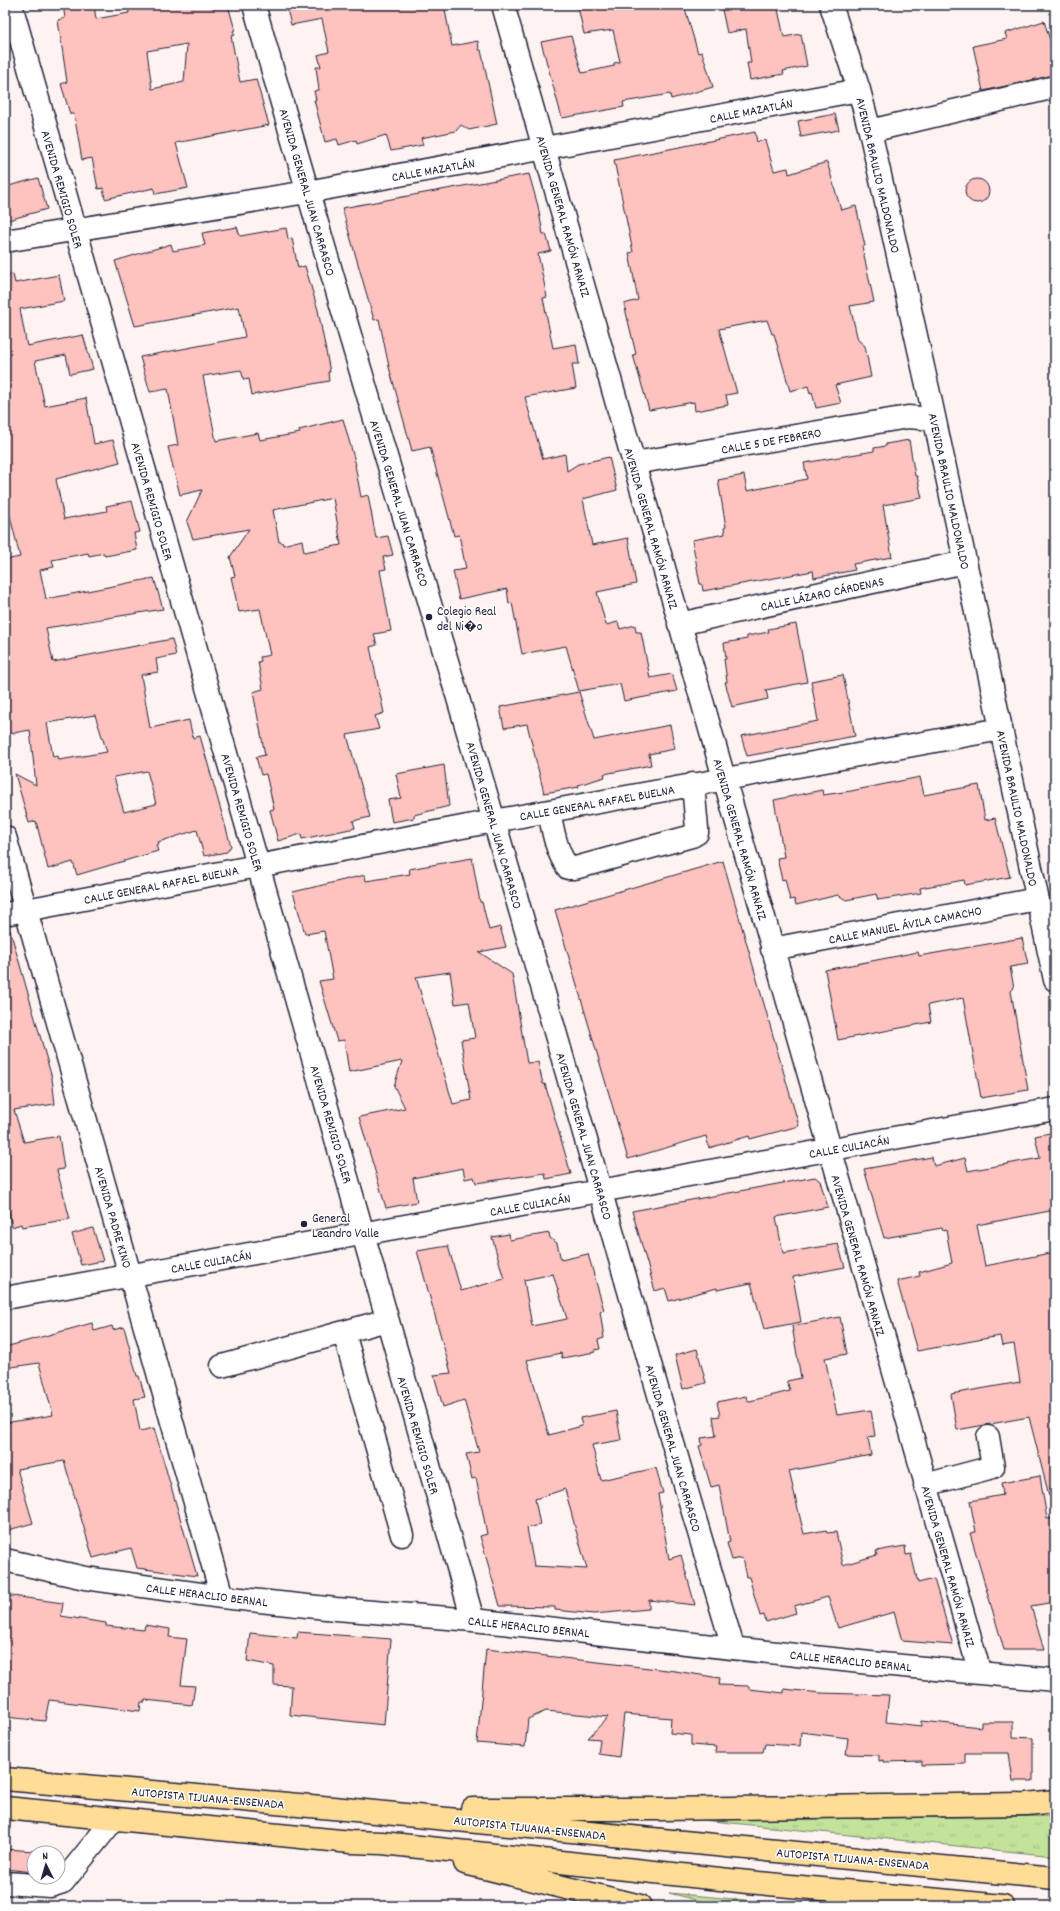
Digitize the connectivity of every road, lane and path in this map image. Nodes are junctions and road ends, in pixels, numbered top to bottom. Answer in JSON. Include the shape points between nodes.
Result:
{"nodes":[{"id":1,"x":11,"y":5,"type":"edge"},
{"id":2,"x":254,"y":5,"type":"edge"},
{"id":3,"x":503,"y":5,"type":"edge"},
{"id":4,"x":832,"y":5,"type":"edge"},
{"id":5,"x":1055,"y":86,"type":"edge"},
{"id":6,"x":859,"y":90,"type":"junction"},
{"id":7,"x":870,"y":131,"type":"junction"},
{"id":8,"x":544,"y":149,"type":"junction"},
{"id":9,"x":307,"y":192,"type":"junction"},
{"id":10,"x":74,"y":229,"type":"junction"},
{"id":11,"x":5,"y":241,"type":"edge"},
{"id":12,"x":930,"y":398,"type":"junction"},
{"id":13,"x":908,"y":417,"type":"junction"},
{"id":14,"x":934,"y":419,"type":"junction"},
{"id":15,"x":634,"y":463,"type":"junction"},
{"id":16,"x":965,"y":562,"type":"junction"},
{"id":17,"x":680,"y":624,"type":"junction"},
{"id":18,"x":1001,"y":729,"type":"junction"},
{"id":19,"x":724,"y":779,"type":"junction"},
{"id":20,"x":693,"y":784,"type":"junction"},
{"id":21,"x":549,"y":811,"type":"junction"},
{"id":22,"x":494,"y":821,"type":"junction"},
{"id":23,"x":5,"y":837,"type":"edge"},
{"id":24,"x":258,"y":865,"type":"junction"},
{"id":25,"x":1037,"y":899,"type":"junction"},
{"id":26,"x":26,"y":910,"type":"junction"},
{"id":27,"x":5,"y":914,"type":"edge"},
{"id":28,"x":772,"y":949,"type":"junction"},
{"id":29,"x":1055,"y":980,"type":"edge"},
{"id":30,"x":1055,"y":1109,"type":"edge"},
{"id":31,"x":830,"y":1150,"type":"junction"},
{"id":32,"x":601,"y":1191,"type":"junction"},
{"id":33,"x":363,"y":1234,"type":"junction"},
{"id":34,"x":130,"y":1275,"type":"junction"},
{"id":35,"x":5,"y":1298,"type":"edge"},
{"id":36,"x":387,"y":1320,"type":"junction"},
{"id":37,"x":344,"y":1333,"type":"junction"},
{"id":38,"x":222,"y":1366,"type":"dead end"},
{"id":39,"x":988,"y":1437,"type":"dead end"},
{"id":40,"x":925,"y":1485,"type":"junction"},
{"id":41,"x":402,"y":1535,"type":"dead end"},
{"id":42,"x":5,"y":1560,"type":"edge"},
{"id":43,"x":222,"y":1597,"type":"junction"},
{"id":44,"x":472,"y":1620,"type":"junction"},
{"id":45,"x":732,"y":1647,"type":"junction"},
{"id":46,"x":980,"y":1673,"type":"junction"},
{"id":47,"x":1055,"y":1680,"type":"edge"},
{"id":48,"x":5,"y":1779,"type":"edge"},
{"id":49,"x":1055,"y":1801,"type":"edge"},
{"id":50,"x":5,"y":1808,"type":"edge"},
{"id":51,"x":344,"y":1809,"type":"junction"},
{"id":52,"x":114,"y":1819,"type":"junction"},
{"id":53,"x":382,"y":1843,"type":"junction"},
{"id":54,"x":1055,"y":1878,"type":"edge"},
{"id":55,"x":5,"y":1883,"type":"edge"},
{"id":56,"x":640,"y":1906,"type":"edge"},
{"id":57,"x":1003,"y":1906,"type":"edge"}],
"edges":[{"from":1,"to":10,"type":"street","name":"AVENIDA REMIGIO SOLER"},
{"from":2,"to":9,"type":"street","name":"AVENIDA GENERAL JUAN CARRASCO"},
{"from":3,"to":8,"type":"street","name":"AVENIDA GENERAL RAMÓN ARNAIZ"},
{"from":4,"to":6,"type":"street","name":"AVENIDA BRAULIO MALDONALDO"},
{"from":5,"to":7,"type":"street"},
{"from":6,"to":7,"type":"street","name":"AVENIDA BRAULIO MALDONALDO"},
{"from":6,"to":8,"type":"street","name":"CALLE MAZATLÁN"},
{"from":7,"to":12,"type":"street","name":"AVENIDA BRAULIO MALDONALDO"},
{"from":8,"to":9,"type":"street","name":"CALLE MAZATLÁN"},
{"from":8,"to":15,"type":"street","name":"AVENIDA GENERAL RAMÓN ARNAIZ"},
{"from":9,"to":10,"type":"street","name":"CALLE MAZATLÁN"},
{"from":9,"to":22,"type":"street","name":"AVENIDA GENERAL JUAN CARRASCO"},
{"from":10,"to":11,"type":"street","name":"CALLE MAZATLÁN"},
{"from":10,"to":24,"type":"street","name":"AVENIDA REMIGIO SOLER"},
{"from":12,"to":13,"type":"street"},
{"from":12,"to":14,"type":"street","name":"AVENIDA BRAULIO MALDONALDO"},
{"from":13,"to":14,"type":"street","name":"CALLE 5 DE FEBRERO"},
{"from":13,"to":15,"type":"street","name":"CALLE 5 DE FEBRERO"},
{"from":14,"to":16,"type":"street","name":"AVENIDA BRAULIO MALDONALDO"},
{"from":15,"to":17,"type":"street","name":"AVENIDA GENERAL RAMÓN ARNAIZ"},
{"from":16,"to":17,"type":"street","name":"CALLE LÁZARO CÁRDENAS"},
{"from":16,"to":18,"type":"street","name":"AVENIDA BRAULIO MALDONALDO"},
{"from":17,"to":19,"type":"street","name":"AVENIDA GENERAL RAMÓN ARNAIZ"},
{"from":18,"to":19,"type":"street","name":"CALLE GENERAL RAFAEL BUELNA"},
{"from":18,"to":25,"type":"street","name":"AVENIDA BRAULIO MALDONALDO"},
{"from":19,"to":20,"type":"street","name":"CALLE GENERAL RAFAEL BUELNA"},
{"from":19,"to":28,"type":"street","name":"AVENIDA GENERAL RAMÓN ARNAIZ"},
{"from":20,"to":21,"type":"street","name":"CALLE GENERAL RAFAEL BUELNA"},
{"from":20,"to":21,"type":"street","via":[[697,833],[575,868],[568,868],[563,862]]},
{"from":21,"to":22,"type":"street","name":"CALLE GENERAL RAFAEL BUELNA"},
{"from":22,"to":24,"type":"street","name":"CALLE GENERAL RAFAEL BUELNA"},
{"from":22,"to":32,"type":"street","name":"AVENIDA GENERAL JUAN CARRASCO"},
{"from":23,"to":26,"type":"street","name":"AVENIDA PADRE KINO"},
{"from":24,"to":26,"type":"street","name":"CALLE GENERAL RAFAEL BUELNA"},
{"from":24,"to":33,"type":"street","name":"AVENIDA REMIGIO SOLER"},
{"from":25,"to":28,"type":"street","name":"CALLE MANUEL ÁVILA CAMACHO"},
{"from":25,"to":29,"type":"street","name":"AVENIDA BRAULIO MALDONALDO"},
{"from":26,"to":27,"type":"street","name":"CALLE GENERAL RAFAEL BUELNA"},
{"from":26,"to":34,"type":"street","name":"AVENIDA PADRE KINO"},
{"from":28,"to":31,"type":"street","name":"AVENIDA GENERAL RAMÓN ARNAIZ"},
{"from":30,"to":31,"type":"street","name":"CALLE CULIACÁN"},
{"from":31,"to":32,"type":"street","name":"CALLE CULIACÁN"},
{"from":31,"to":40,"type":"street","name":"AVENIDA GENERAL RAMÓN ARNAIZ"},
{"from":32,"to":33,"type":"street","name":"CALLE CULIACÁN"},
{"from":32,"to":45,"type":"street","name":"AVENIDA GENERAL JUAN CARRASCO","via":[[660,1405]]},
{"from":33,"to":34,"type":"street","name":"CALLE CULIACÁN"},
{"from":33,"to":36,"type":"street","name":"AVENIDA REMIGIO SOLER"},
{"from":34,"to":35,"type":"street","name":"CALLE CULIACÁN"},
{"from":34,"to":43,"type":"street","name":"AVENIDA PADRE KINO"},
{"from":36,"to":37,"type":"street"},
{"from":36,"to":44,"type":"street","name":"AVENIDA REMIGIO SOLER"},
{"from":37,"to":38,"type":"street"},
{"from":37,"to":41,"type":"street"},
{"from":39,"to":40,"type":"street","via":[[993,1467]]},
{"from":40,"to":46,"type":"street","name":"AVENIDA GENERAL RAMÓN ARNAIZ"},
{"from":42,"to":43,"type":"street","name":"CALLE HERACLIO BERNAL","via":[[85,1578]]},
{"from":43,"to":44,"type":"street","name":"CALLE HERACLIO BERNAL"},
{"from":44,"to":45,"type":"street","name":"CALLE HERACLIO BERNAL"},
{"from":45,"to":46,"type":"street","name":"CALLE HERACLIO BERNAL"},
{"from":46,"to":47,"type":"street","name":"CALLE HERACLIO BERNAL"},
{"from":48,"to":51,"type":"main road","name":"AUTOPISTA TIJUANA-ENSENADA"},
{"from":49,"to":51,"type":"main road","via":[[1019,1804],[678,1809]]},
{"from":50,"to":52,"type":"main road"},
{"from":51,"to":54,"type":"main road","name":"AUTOPISTA TIJUANA-ENSENADA"},
{"from":52,"to":53,"type":"main road"},
{"from":52,"to":55,"type":"street","via":[[63,1882],[50,1886]]},
{"from":53,"to":56,"type":"main road"},
{"from":53,"to":57,"type":"main road"}]}
